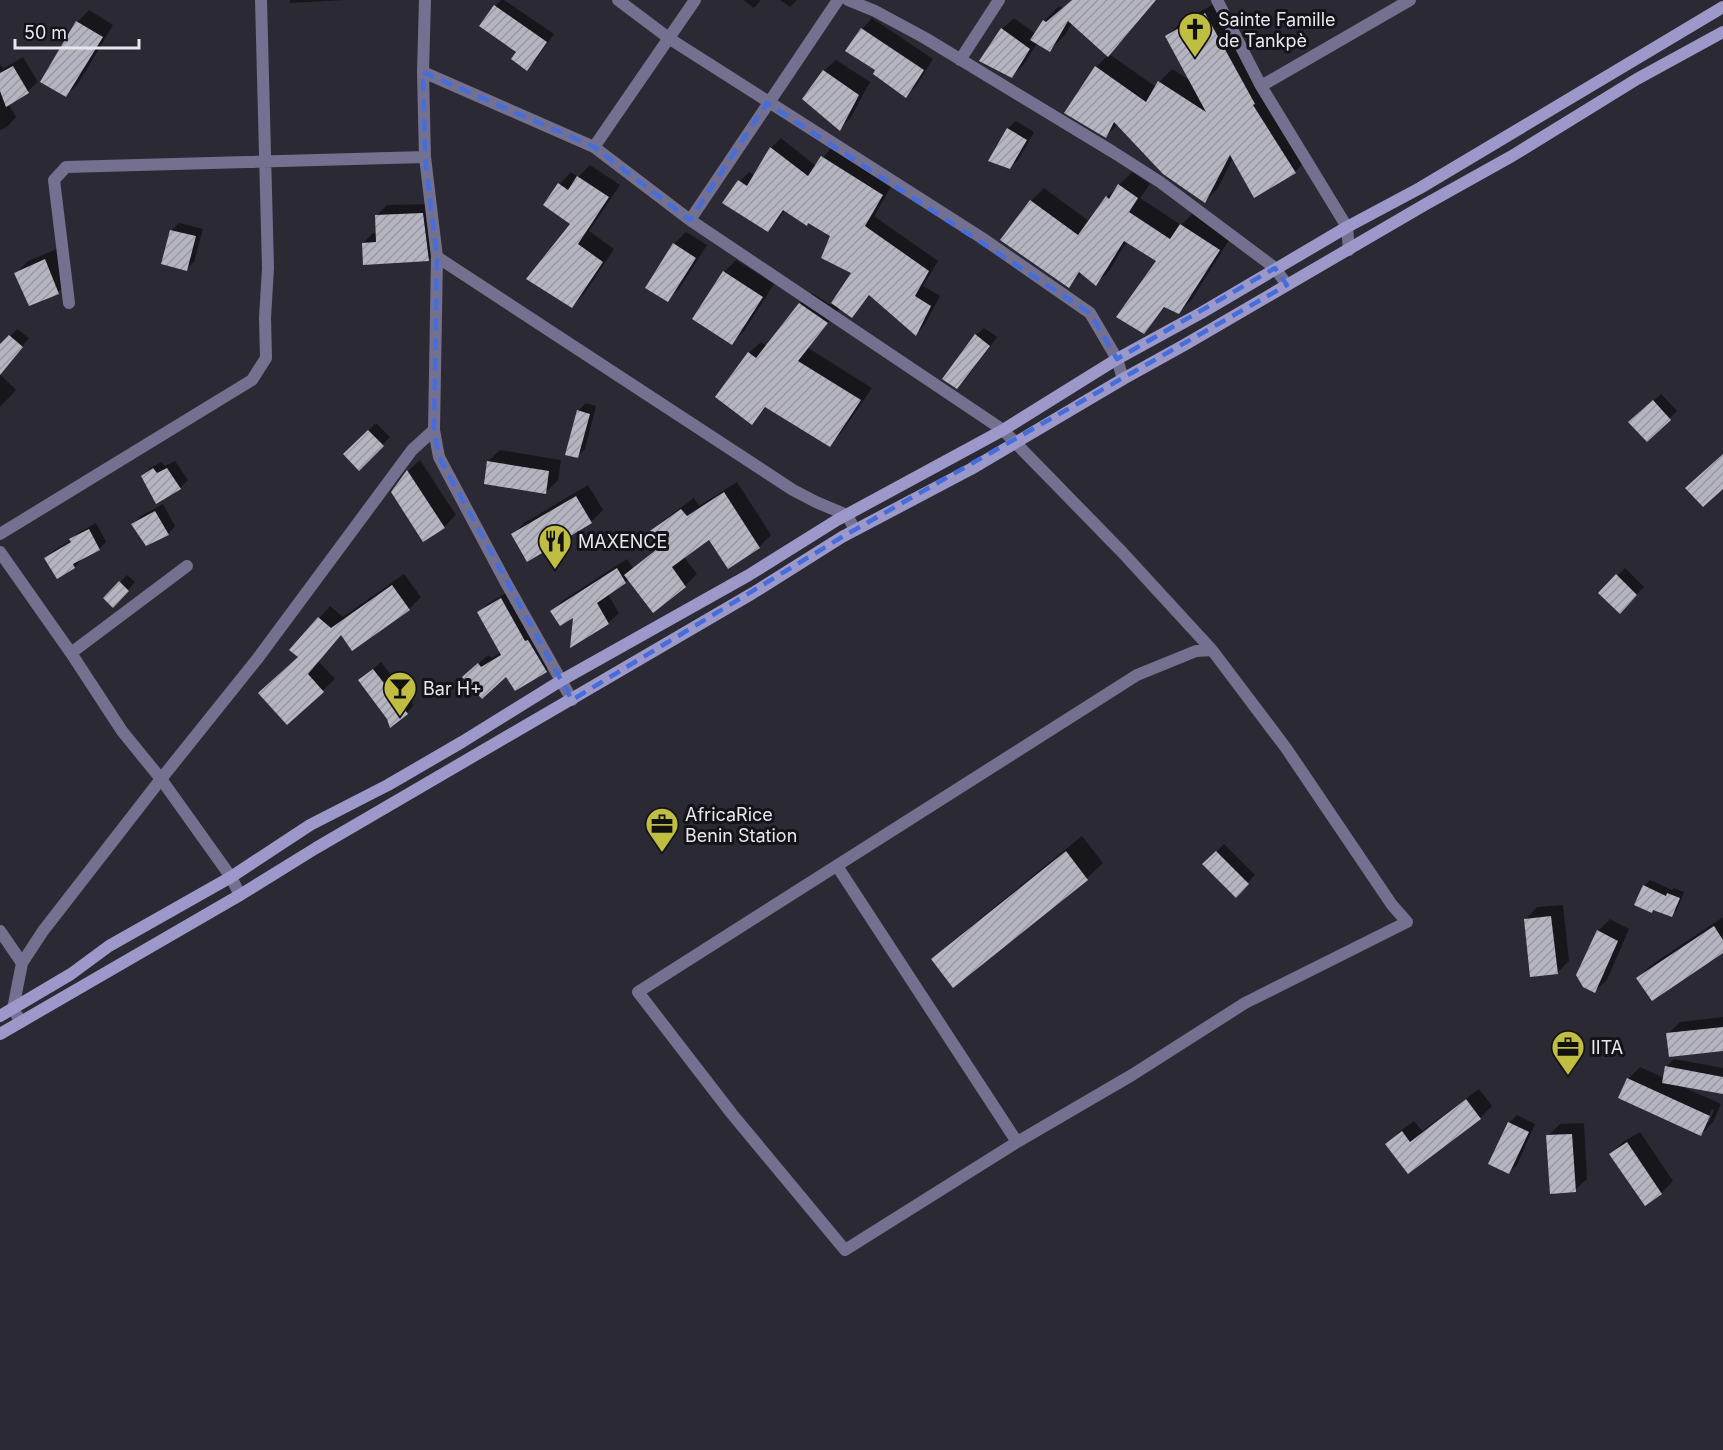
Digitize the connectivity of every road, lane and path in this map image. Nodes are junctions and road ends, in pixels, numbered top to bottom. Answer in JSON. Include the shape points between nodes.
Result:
{"nodes":[{"id":1,"x":261,"y":0,"type":"edge"},
{"id":2,"x":425,"y":0,"type":"edge"},
{"id":3,"x":618,"y":0,"type":"edge"},
{"id":4,"x":696,"y":0,"type":"edge"},
{"id":5,"x":838,"y":0,"type":"edge"},
{"id":6,"x":848,"y":0,"type":"edge"},
{"id":7,"x":999,"y":0,"type":"edge"},
{"id":8,"x":1217,"y":0,"type":"edge"},
{"id":9,"x":1410,"y":0,"type":"edge"},
{"id":10,"x":1723,"y":7,"type":"edge"},
{"id":11,"x":1723,"y":32,"type":"edge"},
{"id":12,"x":670,"y":39,"type":"junction"},
{"id":13,"x":960,"y":60,"type":"junction"},
{"id":14,"x":423,"y":72,"type":"junction"},
{"id":15,"x":1261,"y":86,"type":"junction"},
{"id":16,"x":768,"y":103,"type":"junction"},
{"id":17,"x":594,"y":147,"type":"junction"},
{"id":18,"x":425,"y":157,"type":"junction"},
{"id":19,"x":266,"y":161,"type":"junction"},
{"id":20,"x":690,"y":220,"type":"junction"},
{"id":21,"x":1347,"y":227,"type":"junction"},
{"id":22,"x":1349,"y":250,"type":"junction"},
{"id":23,"x":437,"y":257,"type":"junction"},
{"id":24,"x":1275,"y":268,"type":"junction"},
{"id":25,"x":1287,"y":285,"type":"junction"},
{"id":26,"x":69,"y":303,"type":"dead end"},
{"id":27,"x":1117,"y":359,"type":"junction"},
{"id":28,"x":1123,"y":379,"type":"junction"},
{"id":29,"x":434,"y":430,"type":"junction"},
{"id":30,"x":1003,"y":430,"type":"junction"},
{"id":31,"x":1016,"y":442,"type":"junction"},
{"id":32,"x":847,"y":515,"type":"junction"},
{"id":33,"x":855,"y":530,"type":"junction"},
{"id":34,"x":0,"y":534,"type":"edge"},
{"id":35,"x":0,"y":552,"type":"edge"},
{"id":36,"x":186,"y":566,"type":"dead end"},
{"id":37,"x":1212,"y":650,"type":"junction"},
{"id":38,"x":71,"y":653,"type":"junction"},
{"id":39,"x":562,"y":680,"type":"junction"},
{"id":40,"x":572,"y":700,"type":"junction"},
{"id":41,"x":161,"y":779,"type":"junction"},
{"id":42,"x":837,"y":866,"type":"junction"},
{"id":43,"x":231,"y":877,"type":"junction"},
{"id":44,"x":240,"y":895,"type":"junction"},
{"id":45,"x":0,"y":931,"type":"edge"},
{"id":46,"x":22,"y":963,"type":"junction"},
{"id":47,"x":13,"y":1009,"type":"junction"},
{"id":48,"x":0,"y":1016,"type":"edge"},
{"id":49,"x":21,"y":1023,"type":"junction"},
{"id":50,"x":0,"y":1034,"type":"edge"},
{"id":51,"x":1017,"y":1142,"type":"junction"}],
"edges":[{"from":1,"to":19,"type":"street"},
{"from":2,"to":14,"type":"street"},
{"from":3,"to":12,"type":"street"},
{"from":4,"to":12,"type":"street"},
{"from":5,"to":16,"type":"street"},
{"from":6,"to":13,"type":"street","via":[[885,16]]},
{"from":7,"to":13,"type":"street"},
{"from":8,"to":15,"type":"street"},
{"from":9,"to":15,"type":"street"},
{"from":10,"to":21,"type":"main road","via":[[1420,188]]},
{"from":11,"to":22,"type":"main road"},
{"from":12,"to":16,"type":"street"},
{"from":12,"to":17,"type":"street"},
{"from":13,"to":24,"type":"street","via":[[1160,182]]},
{"from":14,"to":17,"type":"street"},
{"from":14,"to":18,"type":"street"},
{"from":15,"to":21,"type":"street"},
{"from":16,"to":20,"type":"street"},
{"from":16,"to":27,"type":"street","via":[[982,238],[1090,313]]},
{"from":17,"to":20,"type":"street"},
{"from":18,"to":19,"type":"street"},
{"from":18,"to":23,"type":"street"},
{"from":19,"to":26,"type":"street","via":[[66,166],[54,180]]},
{"from":19,"to":34,"type":"street","via":[[266,358],[252,381]]},
{"from":20,"to":30,"type":"street"},
{"from":21,"to":22,"type":"street"},
{"from":21,"to":24,"type":"main road"},
{"from":22,"to":25,"type":"main road"},
{"from":23,"to":29,"type":"street"},
{"from":23,"to":32,"type":"street","via":[[793,490]]},
{"from":24,"to":25,"type":"street"},
{"from":24,"to":27,"type":"main road"},
{"from":25,"to":28,"type":"main road"},
{"from":27,"to":28,"type":"street"},
{"from":27,"to":30,"type":"main road"},
{"from":28,"to":31,"type":"main road"},
{"from":29,"to":39,"type":"street","via":[[439,457]]},
{"from":29,"to":41,"type":"street","via":[[412,450],[258,658]]},
{"from":30,"to":31,"type":"street"},
{"from":30,"to":32,"type":"main road"},
{"from":31,"to":33,"type":"main road"},
{"from":31,"to":37,"type":"street"},
{"from":32,"to":33,"type":"street"},
{"from":32,"to":39,"type":"main road"},
{"from":33,"to":40,"type":"main road"},
{"from":35,"to":38,"type":"street"},
{"from":36,"to":38,"type":"street"},
{"from":37,"to":42,"type":"street","via":[[1196,651],[1137,675]]},
{"from":37,"to":51,"type":"street","via":[[1286,748],[1407,922],[1245,1003]]},
{"from":38,"to":41,"type":"street","via":[[122,731]]},
{"from":39,"to":40,"type":"street"},
{"from":39,"to":43,"type":"main road","via":[[388,786],[310,825]]},
{"from":40,"to":44,"type":"main road"},
{"from":41,"to":43,"type":"street"},
{"from":41,"to":46,"type":"street"},
{"from":42,"to":51,"type":"street"},
{"from":42,"to":51,"type":"street","via":[[638,992],[732,1114],[845,1250]]},
{"from":43,"to":44,"type":"street"},
{"from":43,"to":47,"type":"main road","via":[[109,946]]},
{"from":44,"to":49,"type":"main road"},
{"from":45,"to":46,"type":"street"},
{"from":46,"to":47,"type":"street"},
{"from":47,"to":48,"type":"main road"},
{"from":47,"to":49,"type":"street"},
{"from":49,"to":50,"type":"main road"}]}
